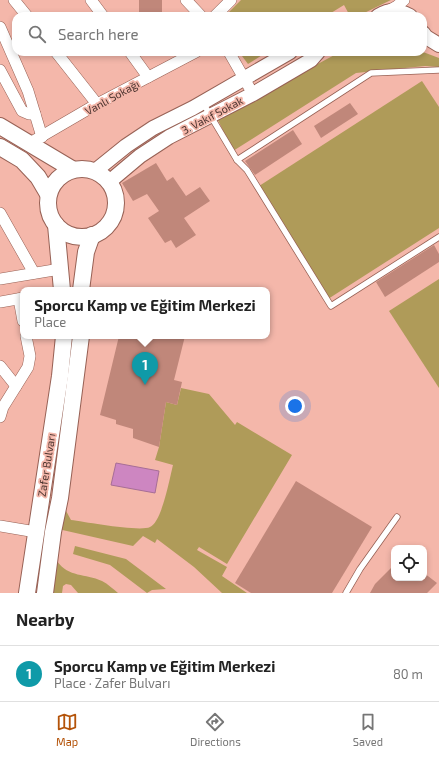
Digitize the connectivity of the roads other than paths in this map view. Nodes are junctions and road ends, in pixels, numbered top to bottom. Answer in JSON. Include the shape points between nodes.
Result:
{"nodes":[{"id":1,"x":14,"y":0,"type":"edge"},
{"id":2,"x":91,"y":0,"type":"edge"},
{"id":3,"x":186,"y":0,"type":"edge"},
{"id":4,"x":231,"y":0,"type":"edge"},
{"id":5,"x":404,"y":0,"type":"edge"},
{"id":6,"x":408,"y":0,"type":"edge"},
{"id":7,"x":24,"y":12,"type":"edge"},
{"id":8,"x":100,"y":12,"type":"edge"},
{"id":9,"x":197,"y":12,"type":"edge"},
{"id":10,"x":219,"y":12,"type":"edge"},
{"id":11,"x":386,"y":12,"type":"edge"},
{"id":12,"x":390,"y":12,"type":"edge"},
{"id":13,"x":403,"y":12,"type":"edge"},
{"id":14,"x":410,"y":12,"type":"edge"},
{"id":15,"x":0,"y":27,"type":"edge"},
{"id":16,"x":427,"y":38,"type":"edge"},
{"id":17,"x":439,"y":46,"type":"edge"},
{"id":18,"x":12,"y":54,"type":"edge"},
{"id":19,"x":13,"y":56,"type":"edge"},
{"id":20,"x":59,"y":56,"type":"edge"},
{"id":21,"x":133,"y":56,"type":"edge"},
{"id":22,"x":188,"y":56,"type":"edge"},
{"id":23,"x":231,"y":56,"type":"edge"},
{"id":24,"x":283,"y":56,"type":"edge"},
{"id":25,"x":314,"y":56,"type":"edge"},
{"id":26,"x":0,"y":70,"type":"edge"},
{"id":27,"x":439,"y":70,"type":"edge"},
{"id":28,"x":148,"y":77,"type":"junction"},
{"id":29,"x":244,"y":79,"type":"junction"},
{"id":30,"x":253,"y":94,"type":"junction"},
{"id":31,"x":203,"y":103,"type":"junction"},
{"id":32,"x":97,"y":104,"type":"junction"},
{"id":33,"x":35,"y":114,"type":"junction"},
{"id":34,"x":210,"y":116,"type":"junction"},
{"id":35,"x":0,"y":126,"type":"edge"},
{"id":36,"x":36,"y":140,"type":"junction"},
{"id":37,"x":0,"y":147,"type":"edge"},
{"id":38,"x":237,"y":160,"type":"junction"},
{"id":39,"x":72,"y":169,"type":"junction"},
{"id":40,"x":95,"y":171,"type":"junction"},
{"id":41,"x":109,"y":182,"type":"junction"},
{"id":42,"x":48,"y":194,"type":"junction"},
{"id":43,"x":0,"y":213,"type":"edge"},
{"id":44,"x":56,"y":225,"type":"junction"},
{"id":45,"x":92,"y":235,"type":"junction"},
{"id":46,"x":439,"y":237,"type":"edge"},
{"id":47,"x":60,"y":269,"type":"junction"},
{"id":48,"x":34,"y":273,"type":"junction"},
{"id":49,"x":0,"y":279,"type":"edge"},
{"id":50,"x":62,"y":287,"type":"edge"},
{"id":51,"x":81,"y":287,"type":"edge"},
{"id":52,"x":20,"y":298,"type":"edge"},
{"id":53,"x":0,"y":302,"type":"edge"},
{"id":54,"x":27,"y":339,"type":"edge"},
{"id":55,"x":64,"y":339,"type":"edge"},
{"id":56,"x":81,"y":339,"type":"edge"},
{"id":57,"x":0,"y":366,"type":"edge"},
{"id":58,"x":16,"y":386,"type":"junction"},
{"id":59,"x":0,"y":417,"type":"edge"},
{"id":60,"x":397,"y":517,"type":"dead end"},
{"id":61,"x":1,"y":529,"type":"edge"},
{"id":62,"x":36,"y":532,"type":"junction"},
{"id":63,"x":27,"y":593,"type":"edge"},
{"id":64,"x":45,"y":593,"type":"edge"},
{"id":65,"x":346,"y":593,"type":"edge"}],
"edges":[{"from":1,"to":7,"type":"street"},
{"from":2,"to":8,"type":"street"},
{"from":3,"to":9,"type":"street"},
{"from":4,"to":10,"type":"street"},
{"from":5,"to":11,"type":"street"},
{"from":6,"to":14,"type":"street"},
{"from":12,"to":13,"type":"street"},
{"from":15,"to":18,"type":"street"},
{"from":16,"to":17,"type":"street"},
{"from":19,"to":33,"type":"street"},
{"from":20,"to":32,"type":"street"},
{"from":21,"to":28,"type":"street"},
{"from":22,"to":28,"type":"street","name":"Vanlı Sokağı"},
{"from":23,"to":29,"type":"street"},
{"from":24,"to":29,"type":"street","name":"3. Vakıf Sokak"},
{"from":25,"to":30,"type":"street","name":"3. Vakıf Sokak"},
{"from":26,"to":33,"type":"street","via":[[22,111]]},
{"from":27,"to":38,"type":"lane","via":[[371,73]]},
{"from":28,"to":32,"type":"street","name":"Vanlı Sokağı"},
{"from":29,"to":30,"type":"street"},
{"from":29,"to":31,"type":"street","name":"3. Vakıf Sokak"},
{"from":30,"to":34,"type":"street","name":"3. Vakıf Sokak"},
{"from":31,"to":34,"type":"lane"},
{"from":31,"to":40,"type":"street","name":"3. Vakıf Sokak","via":[[153,128]]},
{"from":32,"to":36,"type":"street","name":"Vanlı Sokağı"},
{"from":33,"to":36,"type":"street"},
{"from":34,"to":38,"type":"lane"},
{"from":34,"to":41,"type":"street","name":"3. Vakıf Sokak","via":[[169,137],[140,156]]},
{"from":35,"to":36,"type":"main road"},
{"from":36,"to":39,"type":"main road"},
{"from":37,"to":42,"type":"main road","via":[[22,160],[38,177]]},
{"from":38,"to":46,"type":"lane","via":[[247,170],[331,306]]},
{"from":39,"to":40,"type":"main road"},
{"from":39,"to":42,"type":"main road","via":[[53,183]]},
{"from":40,"to":41,"type":"main road"},
{"from":41,"to":45,"type":"main road","via":[[116,197],[116,208],[106,227]]},
{"from":42,"to":44,"type":"main road","via":[[47,205]]},
{"from":43,"to":48,"type":"street"},
{"from":44,"to":45,"type":"main road","via":[[64,232],[75,236]]},
{"from":44,"to":47,"type":"main road"},
{"from":45,"to":51,"type":"main road","via":[[86,252]]},
{"from":47,"to":48,"type":"street"},
{"from":47,"to":50,"type":"main road"},
{"from":48,"to":49,"type":"street"},
{"from":52,"to":53,"type":"street"},
{"from":54,"to":58,"type":"street","via":[[30,356],[28,367]]},
{"from":55,"to":62,"type":"main road","name":"Zafer Bulvarı"},
{"from":56,"to":64,"type":"main road","name":"Zafer Bulvarı"},
{"from":57,"to":58,"type":"street"},
{"from":58,"to":59,"type":"street"},
{"from":60,"to":65,"type":"lane"},
{"from":61,"to":62,"type":"street"},
{"from":62,"to":63,"type":"main road","name":"Zafer Bulvarı"}]}
